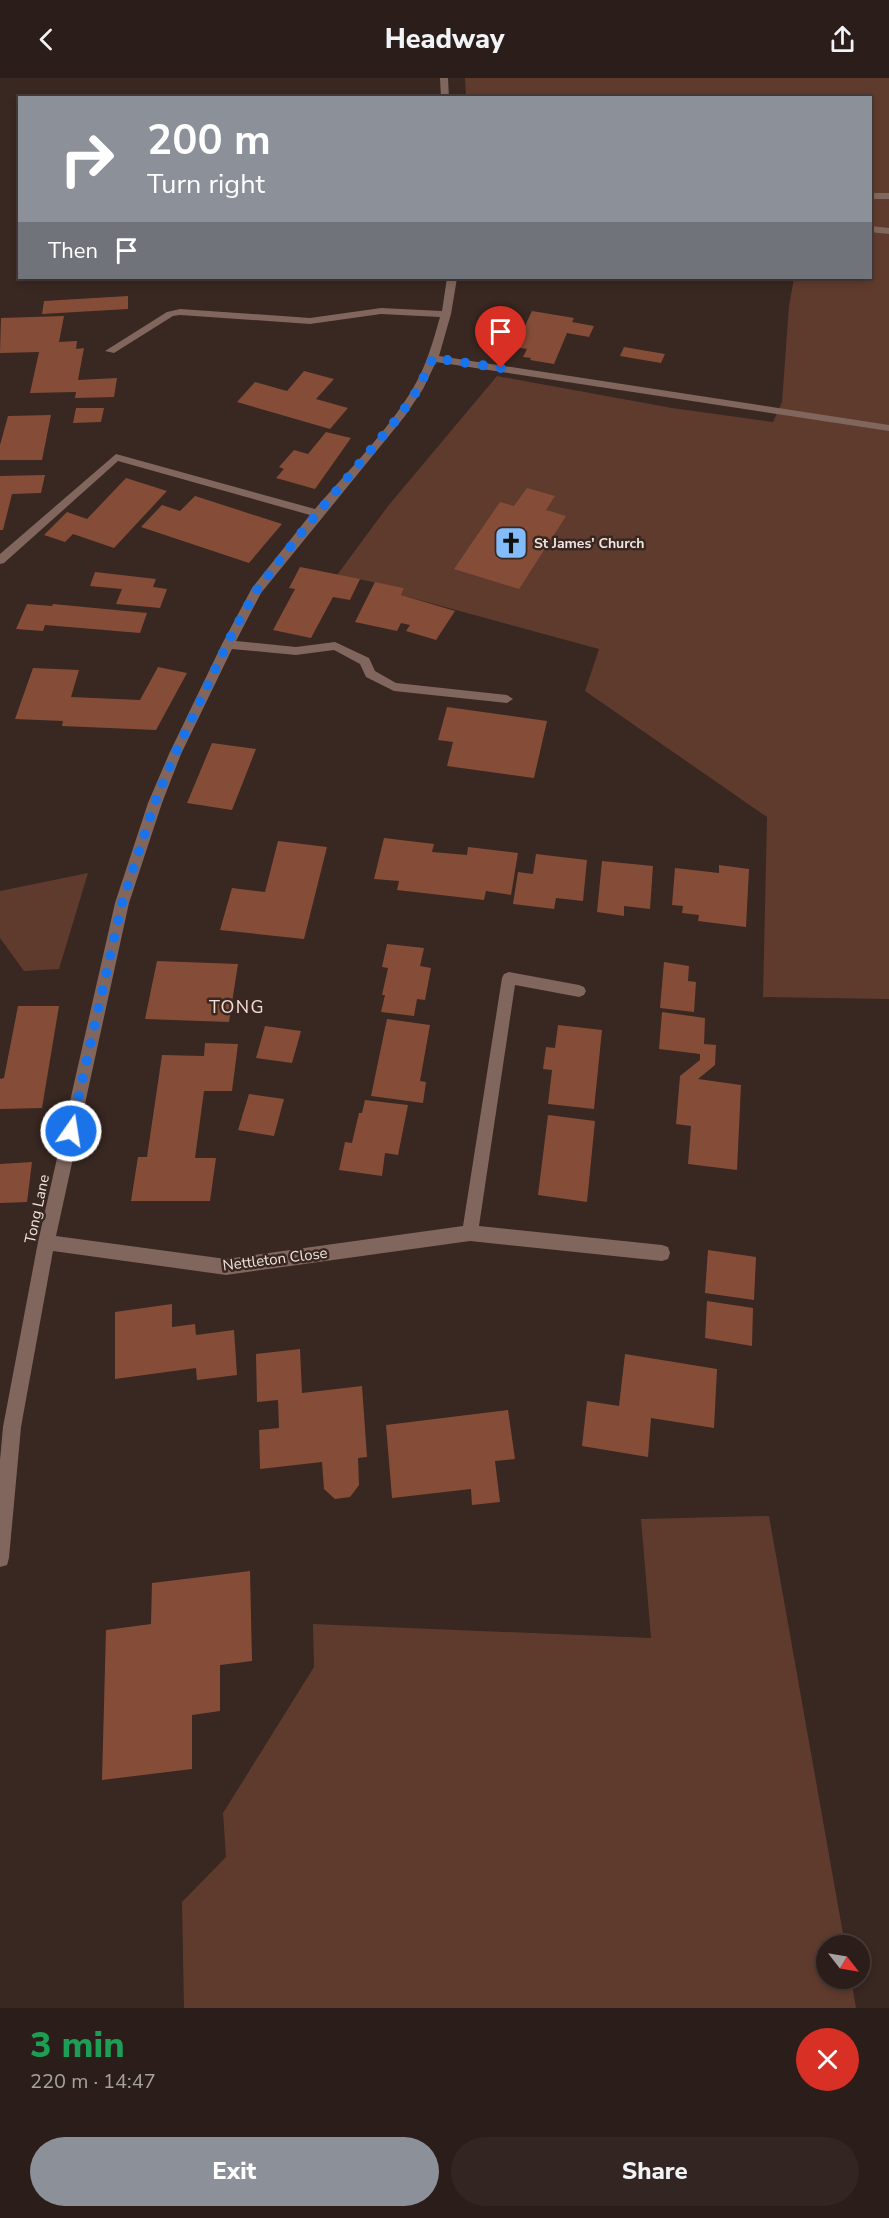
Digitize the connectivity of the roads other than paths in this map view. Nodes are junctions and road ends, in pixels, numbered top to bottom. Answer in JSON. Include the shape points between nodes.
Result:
{"nodes":[{"id":1,"x":444,"y":78,"type":"edge"},
{"id":2,"x":445,"y":96,"type":"edge"},
{"id":3,"x":872,"y":196,"type":"edge"},
{"id":4,"x":889,"y":196,"type":"edge"},
{"id":5,"x":872,"y":229,"type":"edge"},
{"id":6,"x":889,"y":231,"type":"edge"},
{"id":7,"x":452,"y":279,"type":"edge"},
{"id":8,"x":446,"y":314,"type":"junction"},
{"id":9,"x":110,"y":351,"type":"dead end"},
{"id":10,"x":433,"y":358,"type":"junction"},
{"id":11,"x":889,"y":428,"type":"edge"},
{"id":12,"x":317,"y":513,"type":"junction"},
{"id":13,"x":0,"y":560,"type":"edge"},
{"id":14,"x":228,"y":644,"type":"junction"},
{"id":15,"x":507,"y":699,"type":"dead end"},
{"id":16,"x":579,"y":991,"type":"dead end"},
{"id":17,"x":470,"y":1233,"type":"junction"},
{"id":18,"x":46,"y":1242,"type":"junction"},
{"id":19,"x":662,"y":1253,"type":"dead end"},
{"id":20,"x":0,"y":1558,"type":"edge"}],
"edges":[{"from":1,"to":2,"type":"street"},
{"from":3,"to":4,"type":"street"},
{"from":5,"to":6,"type":"street"},
{"from":7,"to":8,"type":"street","name":"Tong Lane"},
{"from":8,"to":9,"type":"street","via":[[381,311],[310,321],[180,312],[170,314]]},
{"from":8,"to":10,"type":"street","name":"Tong Lane"},
{"from":10,"to":11,"type":"street"},
{"from":10,"to":12,"type":"street","name":"Tong Lane","via":[[401,414]]},
{"from":12,"to":13,"type":"street","via":[[116,457]]},
{"from":12,"to":14,"type":"street","name":"Tong Lane","via":[[256,591]]},
{"from":14,"to":15,"type":"street","via":[[296,651],[335,646],[364,661],[370,674],[394,687]]},
{"from":14,"to":18,"type":"street","name":"Tong Lane","via":[[175,754],[122,903]]},
{"from":16,"to":17,"type":"street","via":[[509,978]]},
{"from":17,"to":18,"type":"street","name":"Nettleton Close","via":[[226,1267]]},
{"from":17,"to":19,"type":"street","name":"Nettleton Close"},
{"from":18,"to":20,"type":"street","name":"Tong Lane","via":[[12,1427]]}]}
